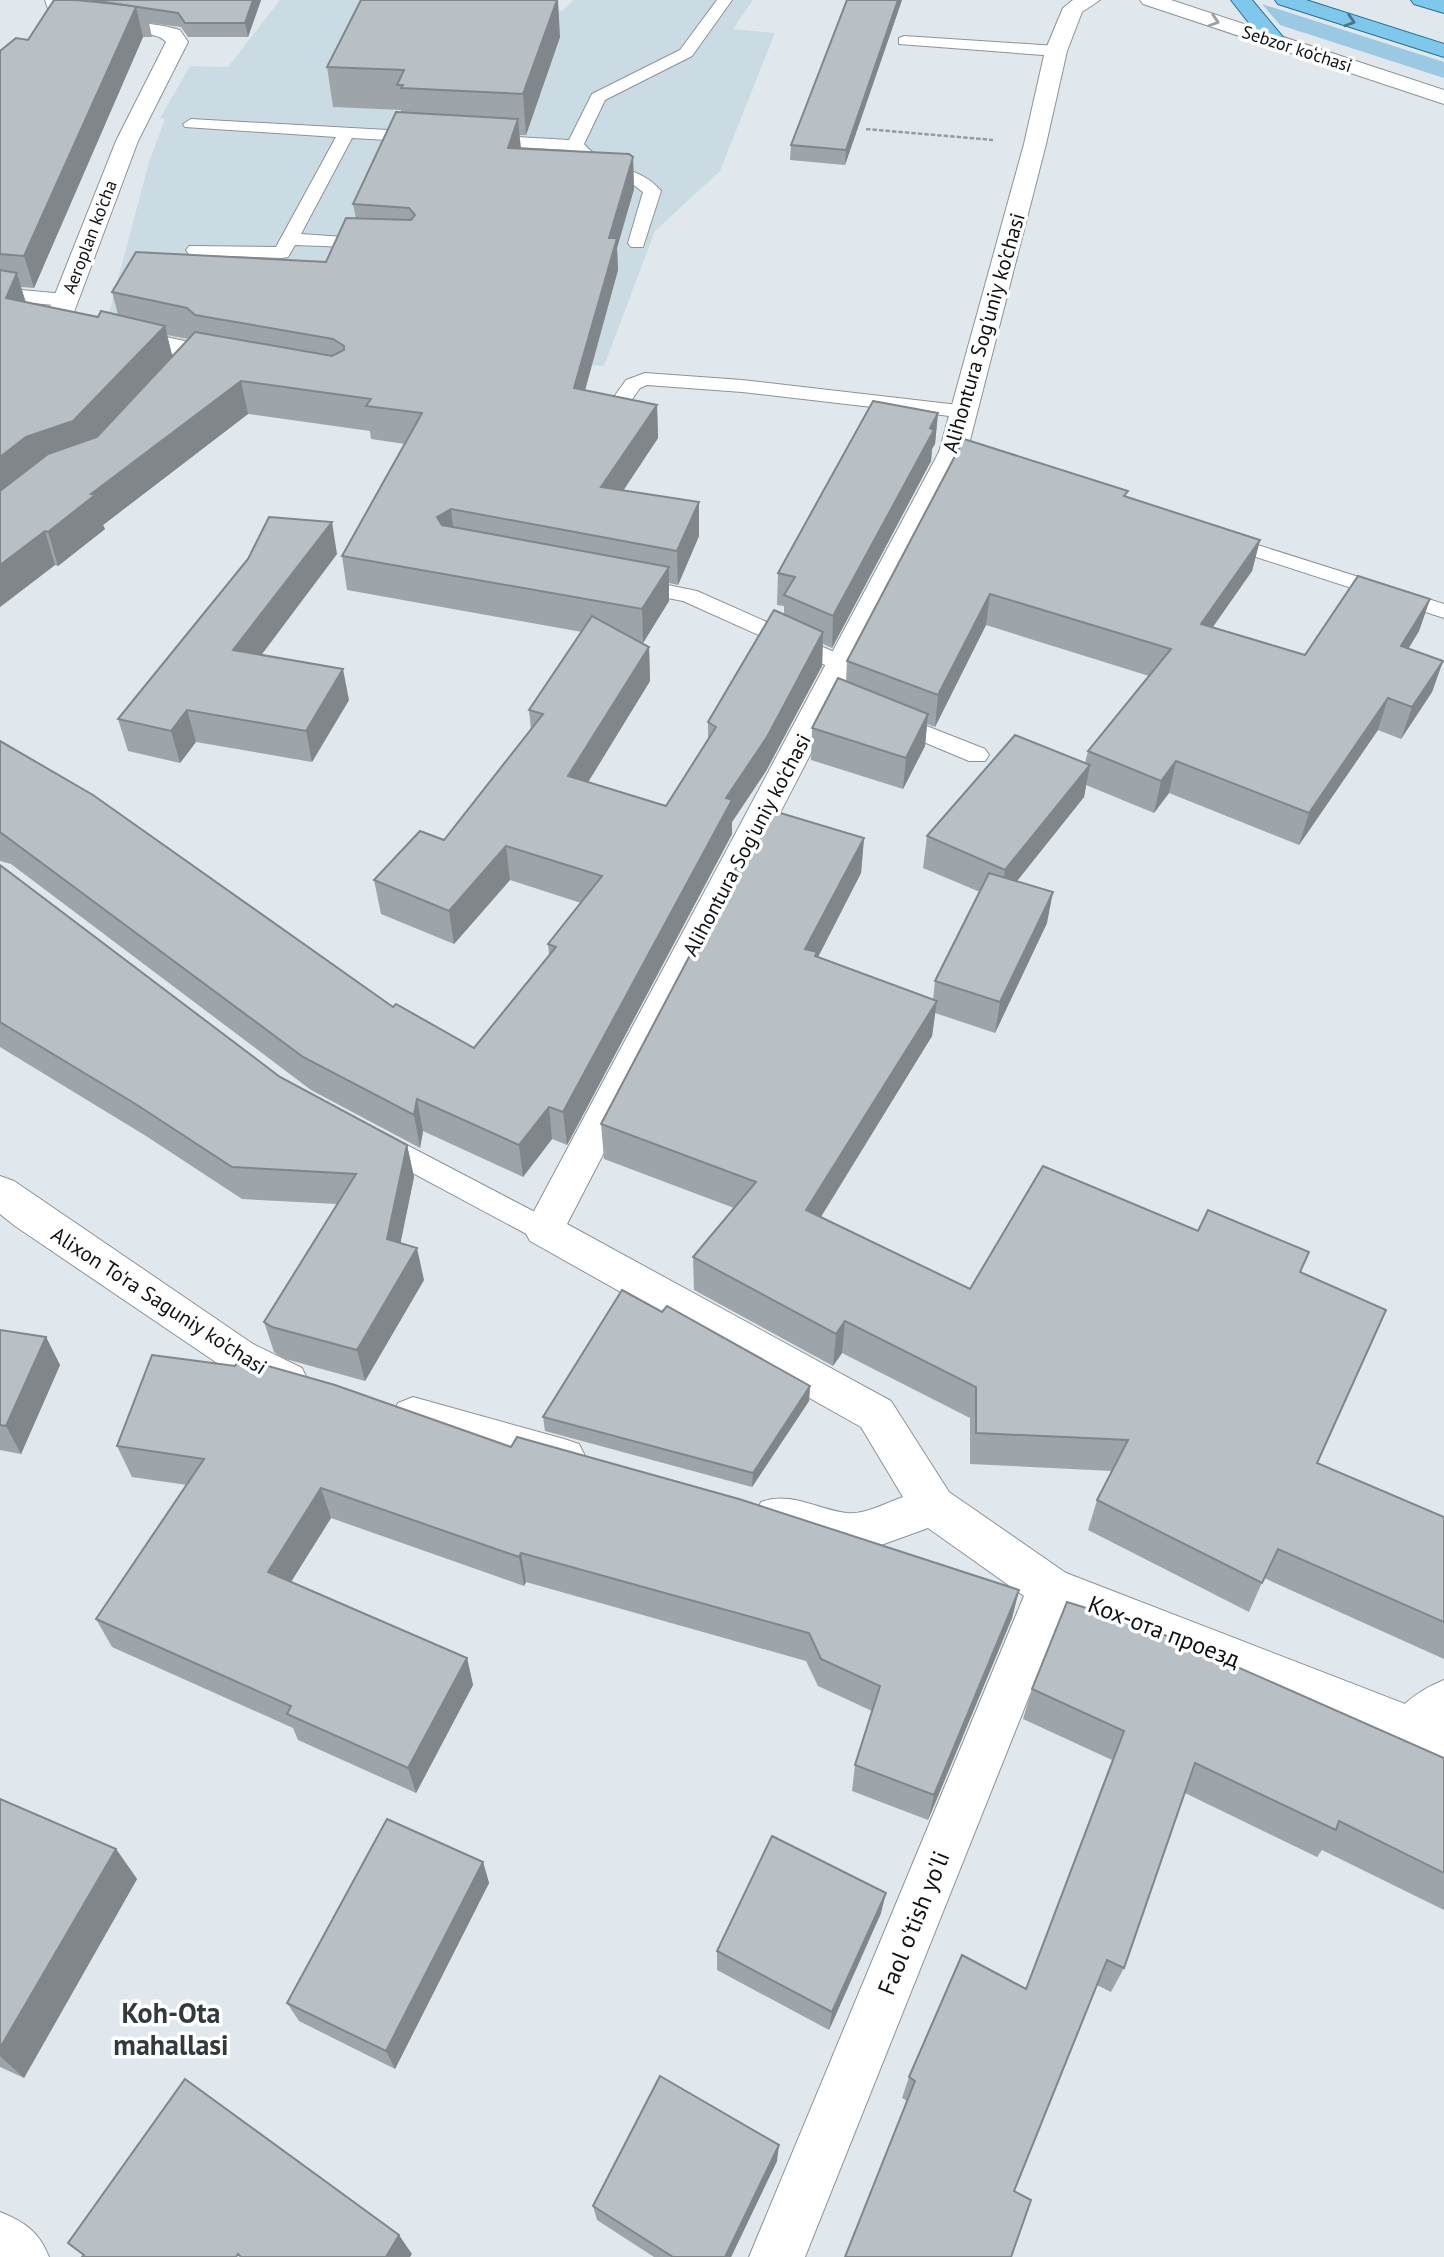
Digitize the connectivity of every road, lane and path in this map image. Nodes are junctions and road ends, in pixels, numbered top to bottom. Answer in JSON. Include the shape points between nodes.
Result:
{"nodes":[{"id":1,"x":55,"y":0,"type":"edge"},
{"id":2,"x":725,"y":0,"type":"edge"},
{"id":3,"x":1090,"y":0,"type":"edge"},
{"id":4,"x":1150,"y":0,"type":"edge"},
{"id":5,"x":1241,"y":0,"type":"edge"},
{"id":6,"x":1285,"y":0,"type":"edge"},
{"id":7,"x":1421,"y":0,"type":"edge"},
{"id":8,"x":1444,"y":7,"type":"edge"},
{"id":9,"x":904,"y":41,"type":"dead end"},
{"id":10,"x":1276,"y":41,"type":"junction"},
{"id":11,"x":1056,"y":51,"type":"junction"},
{"id":12,"x":1444,"y":51,"type":"edge"},
{"id":13,"x":1444,"y":97,"type":"edge"},
{"id":14,"x":191,"y":124,"type":"dead end"},
{"id":15,"x":866,"y":129,"type":"dead end"},
{"id":16,"x":347,"y":132,"type":"junction"},
{"id":17,"x":441,"y":138,"type":"edge"},
{"id":18,"x":467,"y":139,"type":"edge"},
{"id":19,"x":1035,"y":144,"type":"junction"},
{"id":20,"x":575,"y":145,"type":"junction"},
{"id":21,"x":289,"y":239,"type":"junction"},
{"id":22,"x":637,"y":243,"type":"dead end"},
{"id":23,"x":394,"y":246,"type":"edge"},
{"id":24,"x":195,"y":250,"type":"dead end"},
{"id":25,"x":0,"y":294,"type":"edge"},
{"id":26,"x":65,"y":300,"type":"junction"},
{"id":27,"x":151,"y":402,"type":"edge"},
{"id":28,"x":616,"y":408,"type":"edge"},
{"id":29,"x":967,"y":412,"type":"junction"},
{"id":30,"x":1205,"y":534,"type":"edge"},
{"id":31,"x":611,"y":581,"type":"edge"},
{"id":32,"x":1444,"y":611,"type":"edge"},
{"id":33,"x":842,"y":664,"type":"junction"},
{"id":34,"x":847,"y":703,"type":"junction"},
{"id":35,"x":976,"y":755,"type":"dead end"},
{"id":36,"x":349,"y":1126,"type":"edge"},
{"id":37,"x":0,"y":1192,"type":"edge"},
{"id":38,"x":544,"y":1230,"type":"junction"},
{"id":39,"x":322,"y":1390,"type":"edge"},
{"id":40,"x":375,"y":1405,"type":"edge"},
{"id":41,"x":601,"y":1469,"type":"edge"},
{"id":42,"x":933,"y":1506,"type":"junction"},
{"id":43,"x":745,"y":1508,"type":"edge"},
{"id":44,"x":1050,"y":1588,"type":"junction"},
{"id":45,"x":1433,"y":1725,"type":"edge"},
{"id":46,"x":0,"y":2240,"type":"edge"},
{"id":47,"x":21,"y":2257,"type":"edge"},
{"id":48,"x":777,"y":2257,"type":"edge"}],
"edges":[{"from":1,"to":26,"type":"street","name":"Aeroplan ko'cha","via":[[57,11],[75,19],[159,29],[173,34],[177,42],[127,141]]},
{"from":2,"to":20,"type":"lane","via":[[686,53],[598,97]]},
{"from":3,"to":11,"type":"street","name":"Alihontura Sog'uniy ko'chasi","via":[[1073,8]]},
{"from":4,"to":10,"type":"street","name":"Sebzor ko‘chasi","one_way":true},
{"from":5,"to":10,"type":"main road"},
{"from":6,"to":12,"type":"main road","one_way":true},
{"from":7,"to":8,"type":"main road"},
{"from":9,"to":11,"type":"lane"},
{"from":10,"to":13,"type":"street","name":"Sebzor ko‘chasi"},
{"from":11,"to":19,"type":"street","name":"Alihontura Sog'uniy ko'chasi"},
{"from":14,"to":16,"type":"lane"},
{"from":15,"to":19,"type":"path"},
{"from":16,"to":17,"type":"lane"},
{"from":16,"to":21,"type":"lane"},
{"from":18,"to":20,"type":"lane"},
{"from":19,"to":29,"type":"street","name":"Alihontura Sog'uniy ko'chasi"},
{"from":20,"to":22,"type":"lane","via":[[591,163],[637,179],[652,191]]},
{"from":21,"to":23,"type":"lane"},
{"from":21,"to":24,"type":"lane","via":[[282,253]]},
{"from":25,"to":26,"type":"lane"},
{"from":26,"to":27,"type":"street","name":"Aeroplan ko'cha","via":[[63,320],[74,326],[184,349],[198,356]]},
{"from":28,"to":29,"type":"lane","via":[[633,384],[645,379]]},
{"from":29,"to":33,"type":"street","name":"Alihontura Sog'uniy ko'chasi","via":[[960,454]]},
{"from":30,"to":32,"type":"lane"},
{"from":31,"to":33,"type":"lane","via":[[689,596]]},
{"from":33,"to":34,"type":"street","name":"Alihontura Sog'uniy ko'chasi"},
{"from":34,"to":35,"type":"lane"},
{"from":34,"to":38,"type":"street","name":"Alihontura Sog'uniy ko'chasi"},
{"from":36,"to":38,"type":"lane"},
{"from":37,"to":39,"type":"street","name":"Alixon To'ra Saguniy ko'chasi","via":[[238,1357],[269,1376]]},
{"from":38,"to":42,"type":"street","via":[[876,1414]]},
{"from":40,"to":41,"type":"street"},
{"from":42,"to":43,"type":"street","via":[[859,1533]]},
{"from":42,"to":44,"type":"street","name":"Кох-ота проезд"},
{"from":44,"to":45,"type":"street","name":"Кох-ота проезд"},
{"from":44,"to":48,"type":"street","name":"Faol o'tish yo'li"},
{"from":46,"to":47,"type":"street"}]}
